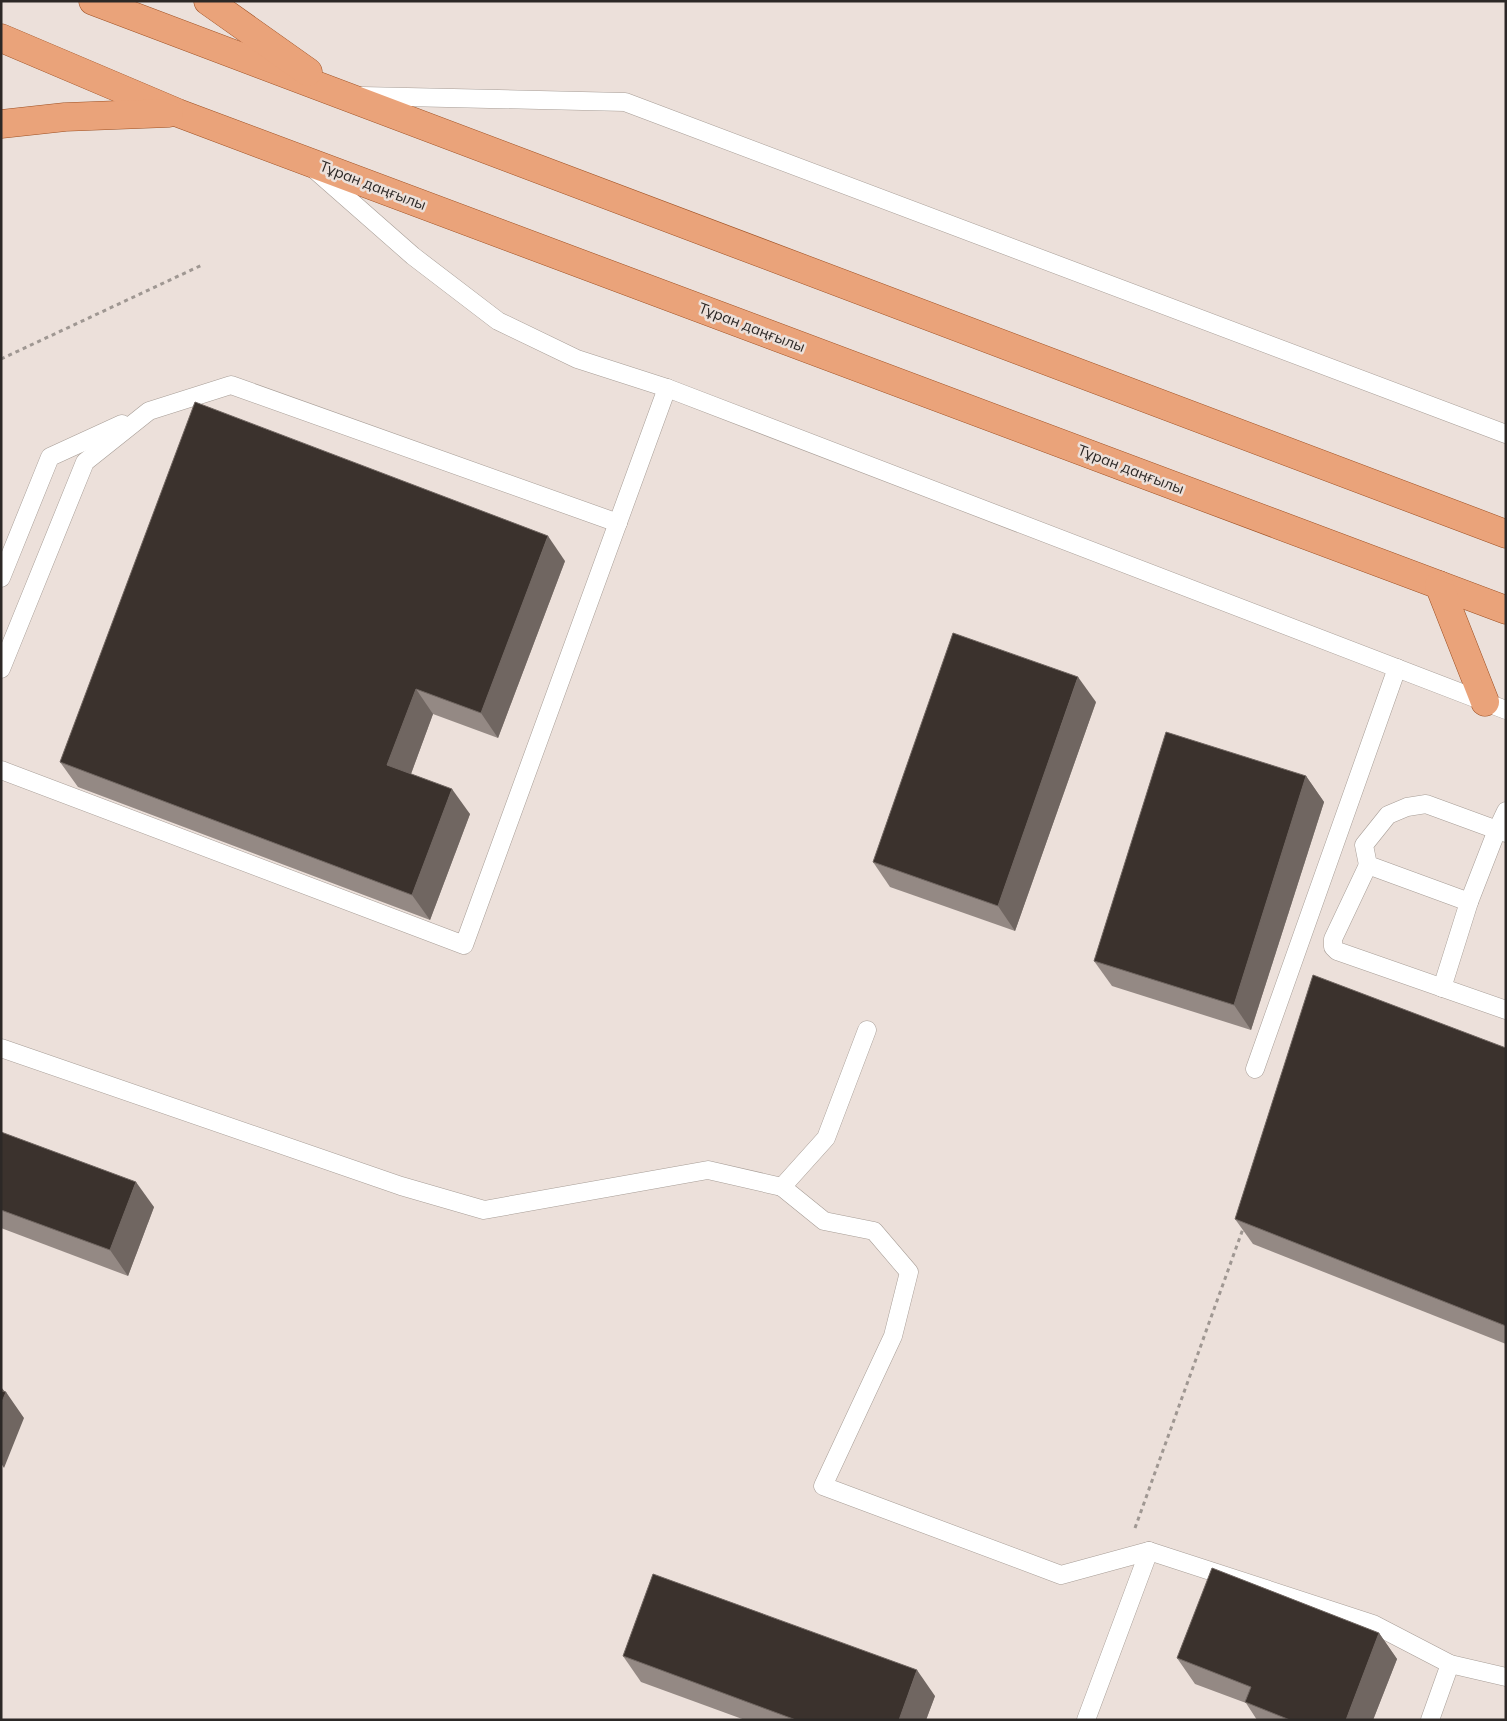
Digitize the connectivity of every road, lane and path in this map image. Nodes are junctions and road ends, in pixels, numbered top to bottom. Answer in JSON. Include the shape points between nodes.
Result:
{"nodes":[{"id":1,"x":93,"y":1,"type":"edge"},
{"id":2,"x":208,"y":1,"type":"edge"},
{"id":3,"x":1,"y":38,"type":"edge"},
{"id":4,"x":342,"y":96,"type":"junction"},
{"id":5,"x":178,"y":113,"type":"junction"},
{"id":6,"x":1,"y":124,"type":"edge"},
{"id":7,"x":301,"y":158,"type":"junction"},
{"id":8,"x":202,"y":265,"type":"dead end"},
{"id":9,"x":1,"y":359,"type":"edge"},
{"id":10,"x":667,"y":388,"type":"junction"},
{"id":11,"x":149,"y":411,"type":"junction"},
{"id":12,"x":1506,"y":434,"type":"edge"},
{"id":13,"x":618,"y":523,"type":"junction"},
{"id":14,"x":1506,"y":534,"type":"edge"},
{"id":15,"x":1,"y":578,"type":"edge"},
{"id":16,"x":1439,"y":585,"type":"junction"},
{"id":17,"x":1506,"y":610,"type":"edge"},
{"id":18,"x":1397,"y":668,"type":"junction"},
{"id":19,"x":1,"y":669,"type":"edge"},
{"id":20,"x":1495,"y":706,"type":"edge"},
{"id":21,"x":1,"y":770,"type":"edge"},
{"id":22,"x":1506,"y":811,"type":"edge"},
{"id":23,"x":1501,"y":831,"type":"edge"},
{"id":24,"x":1368,"y":865,"type":"junction"},
{"id":25,"x":1469,"y":902,"type":"junction"},
{"id":26,"x":1442,"y":988,"type":"junction"},
{"id":27,"x":1506,"y":1010,"type":"edge"},
{"id":28,"x":867,"y":1030,"type":"dead end"},
{"id":29,"x":1,"y":1048,"type":"edge"},
{"id":30,"x":1255,"y":1069,"type":"dead end"},
{"id":31,"x":782,"y":1187,"type":"junction"},
{"id":32,"x":1245,"y":1224,"type":"edge"},
{"id":33,"x":1149,"y":1551,"type":"junction"},
{"id":34,"x":1123,"y":1559,"type":"junction"},
{"id":35,"x":1450,"y":1664,"type":"junction"},
{"id":36,"x":1506,"y":1677,"type":"edge"},
{"id":37,"x":1086,"y":1720,"type":"edge"},
{"id":38,"x":1430,"y":1720,"type":"edge"}],
"edges":[{"from":1,"to":4,"type":"main road"},
{"from":2,"to":4,"type":"main road"},
{"from":3,"to":5,"type":"main road","name":"Тұран даңғылы"},
{"from":4,"to":12,"type":"lane","via":[[625,102]]},
{"from":4,"to":14,"type":"main road"},
{"from":5,"to":6,"type":"main road"},
{"from":5,"to":7,"type":"main road","name":"Тұран даңғылы"},
{"from":7,"to":10,"type":"lane","via":[[413,256],[498,321],[577,359]]},
{"from":7,"to":16,"type":"main road","name":"Тұран даңғылы"},
{"from":8,"to":9,"type":"path"},
{"from":10,"to":13,"type":"lane"},
{"from":10,"to":18,"type":"lane"},
{"from":11,"to":13,"type":"lane","via":[[232,385]]},
{"from":11,"to":15,"type":"lane","via":[[50,457]]},
{"from":11,"to":19,"type":"lane","via":[[85,462]]},
{"from":13,"to":21,"type":"lane","via":[[464,945]]},
{"from":16,"to":17,"type":"main road","name":"Тұран даңғылы"},
{"from":16,"to":20,"type":"main road"},
{"from":18,"to":20,"type":"lane"},
{"from":18,"to":30,"type":"lane"},
{"from":22,"to":23,"type":"lane"},
{"from":23,"to":24,"type":"lane","via":[[1426,804],[1407,807],[1388,815],[1364,845]]},
{"from":23,"to":25,"type":"lane"},
{"from":24,"to":25,"type":"lane"},
{"from":24,"to":26,"type":"lane","via":[[1333,939],[1333,947]]},
{"from":25,"to":26,"type":"lane"},
{"from":26,"to":27,"type":"lane"},
{"from":28,"to":31,"type":"lane","via":[[826,1138]]},
{"from":29,"to":31,"type":"lane","via":[[400,1186],[484,1210],[708,1170]]},
{"from":31,"to":34,"type":"lane","via":[[824,1221],[874,1231],[909,1272],[893,1336],[823,1486],[1061,1575]]},
{"from":32,"to":34,"type":"path"},
{"from":33,"to":34,"type":"lane"},
{"from":33,"to":35,"type":"lane","via":[[1373,1624]]},
{"from":33,"to":37,"type":"lane"},
{"from":35,"to":36,"type":"lane"},
{"from":35,"to":38,"type":"lane"}]}
